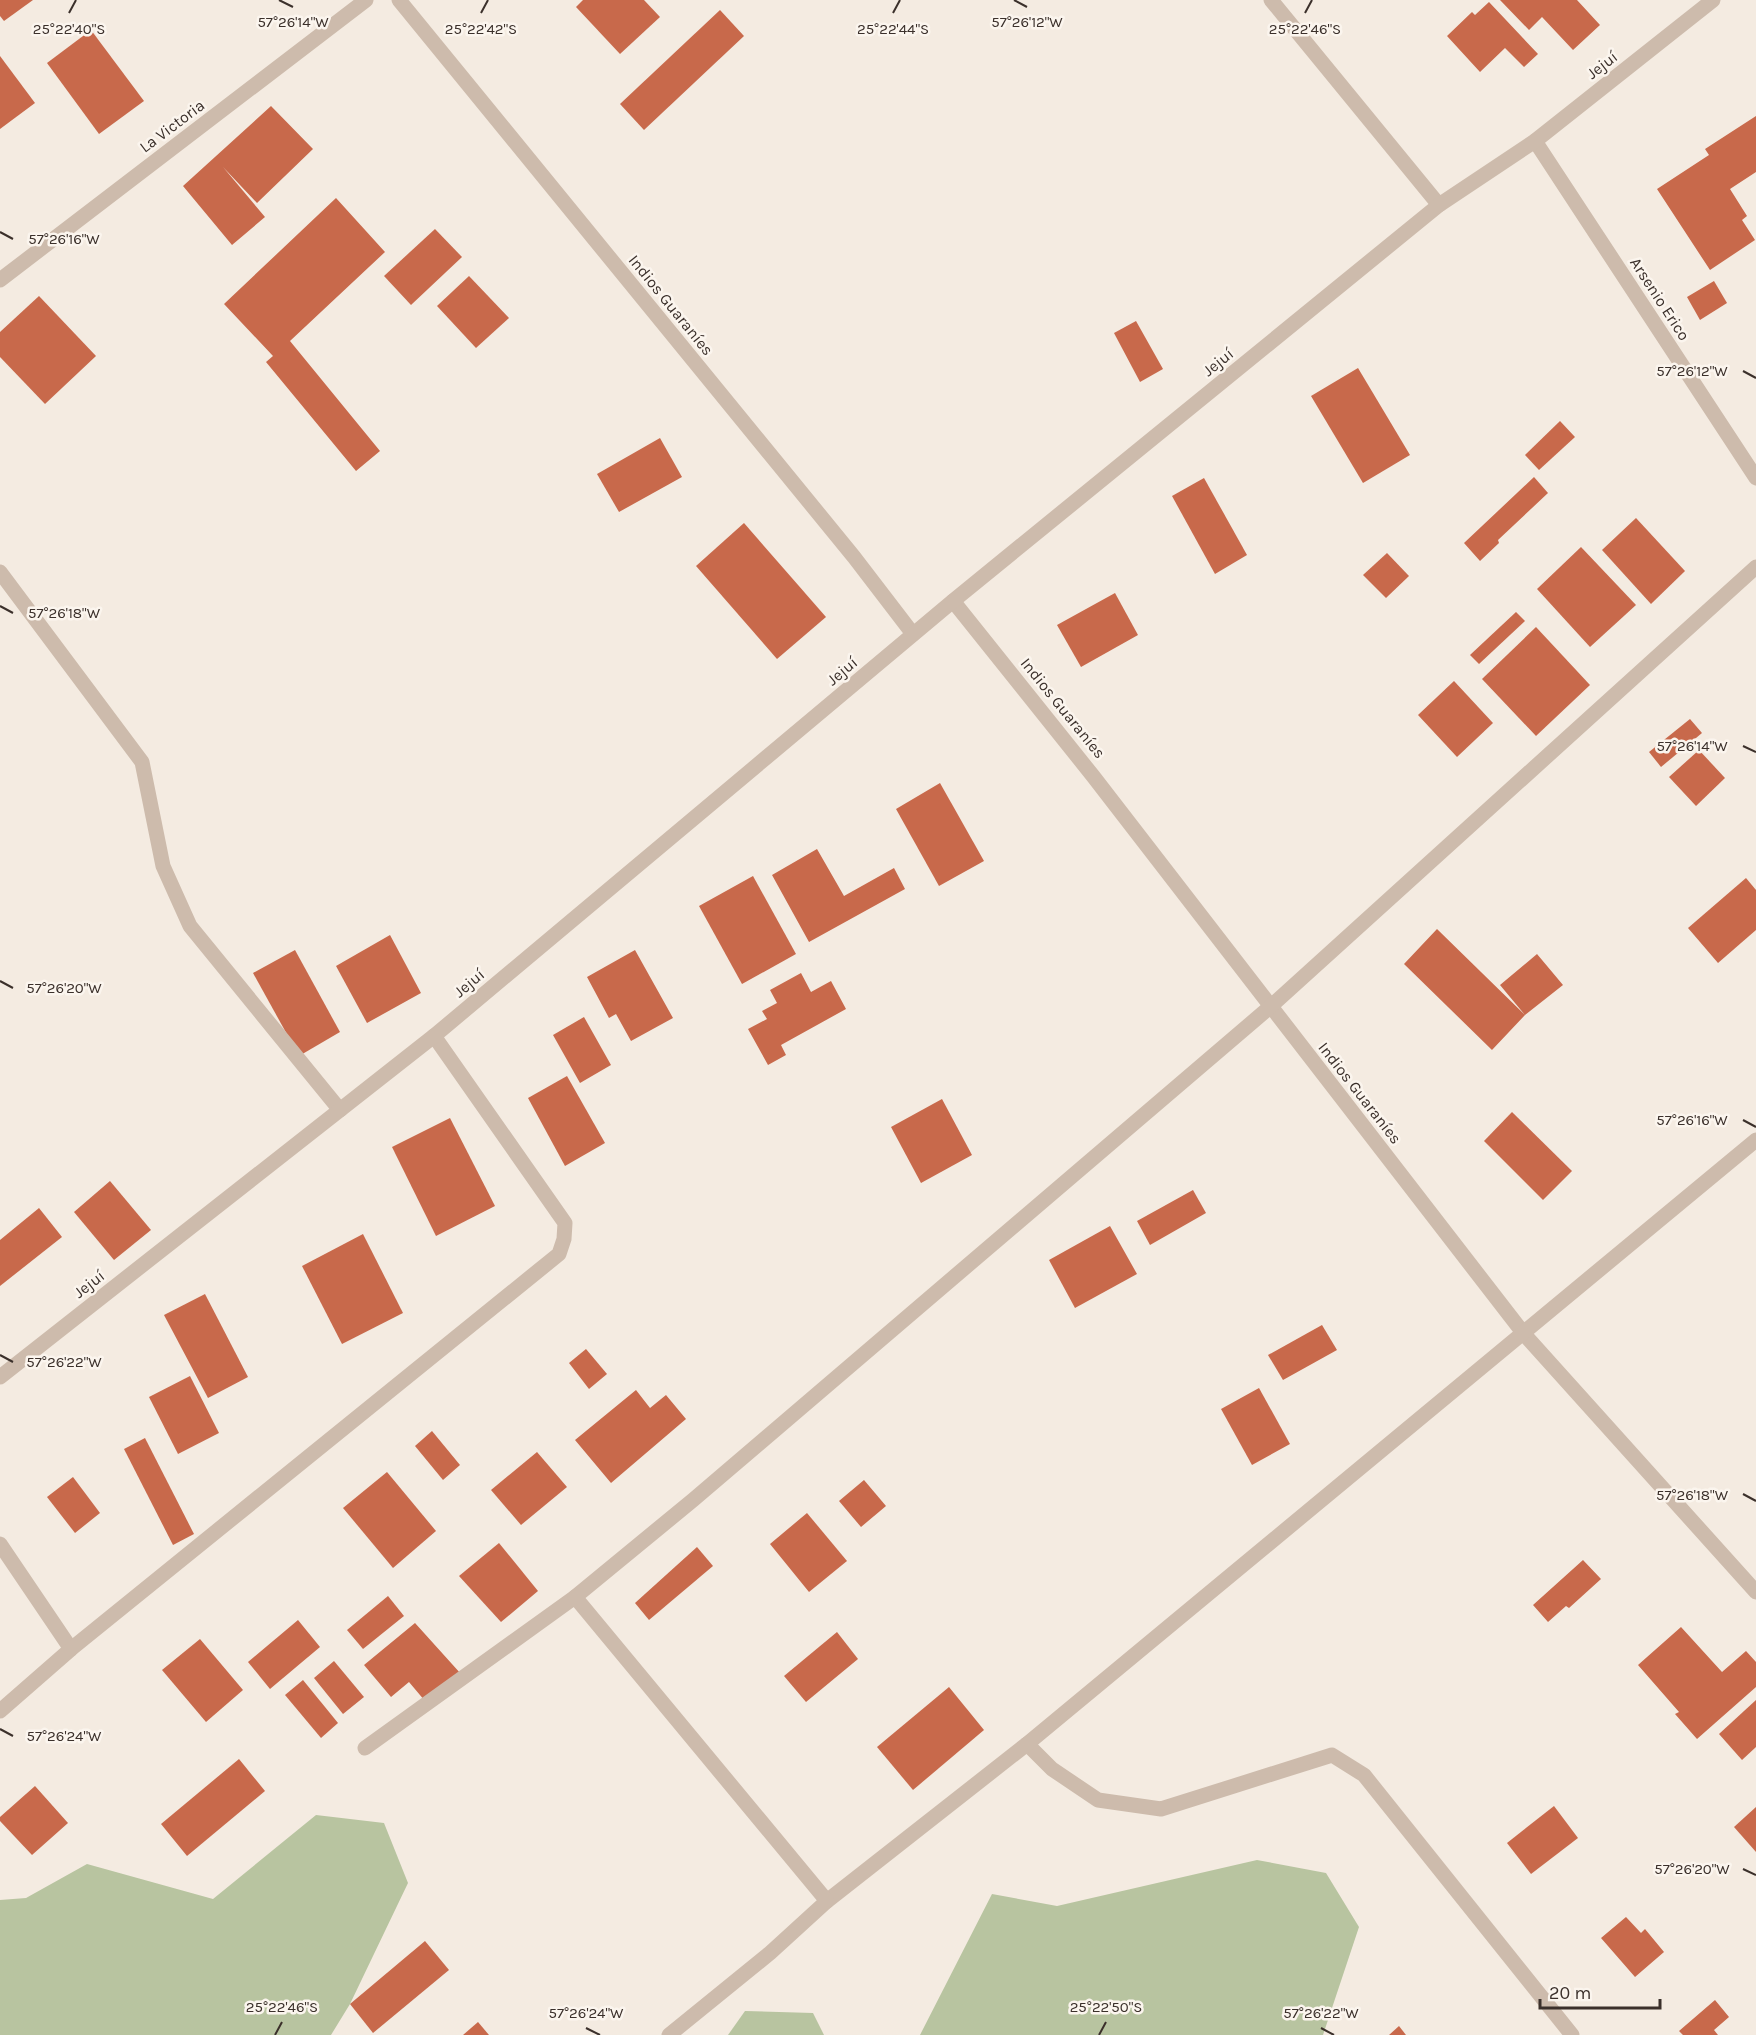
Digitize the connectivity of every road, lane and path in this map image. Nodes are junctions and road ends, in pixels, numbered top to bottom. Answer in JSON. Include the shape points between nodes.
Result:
{"nodes":[{"id":1,"x":366,"y":0,"type":"edge"},
{"id":2,"x":399,"y":0,"type":"edge"},
{"id":3,"x":1271,"y":0,"type":"edge"},
{"id":4,"x":1713,"y":0,"type":"edge"},
{"id":5,"x":1535,"y":141,"type":"junction"},
{"id":6,"x":1439,"y":205,"type":"junction"},
{"id":7,"x":0,"y":280,"type":"edge"},
{"id":8,"x":1756,"y":477,"type":"edge"},
{"id":9,"x":1756,"y":567,"type":"edge"},
{"id":10,"x":0,"y":572,"type":"edge"},
{"id":11,"x":953,"y":601,"type":"junction"},
{"id":12,"x":913,"y":634,"type":"junction"},
{"id":13,"x":1270,"y":1007,"type":"junction"},
{"id":14,"x":434,"y":1036,"type":"junction"},
{"id":15,"x":340,"y":1110,"type":"junction"},
{"id":16,"x":1756,"y":1140,"type":"edge"},
{"id":17,"x":1524,"y":1334,"type":"junction"},
{"id":18,"x":0,"y":1377,"type":"edge"},
{"id":19,"x":0,"y":1544,"type":"edge"},
{"id":20,"x":1756,"y":1592,"type":"edge"},
{"id":21,"x":575,"y":1597,"type":"junction"},
{"id":22,"x":71,"y":1649,"type":"junction"},
{"id":23,"x":0,"y":1711,"type":"edge"},
{"id":24,"x":1027,"y":1744,"type":"junction"},
{"id":25,"x":365,"y":1748,"type":"dead end"},
{"id":26,"x":827,"y":1901,"type":"junction"},
{"id":27,"x":669,"y":2035,"type":"edge"},
{"id":28,"x":1572,"y":2035,"type":"edge"}],
"edges":[{"from":1,"to":7,"type":"street","name":"La Victoria"},
{"from":2,"to":12,"type":"street","name":"Indios Guaraníes","via":[[854,556]]},
{"from":3,"to":6,"type":"street"},
{"from":4,"to":5,"type":"street","name":"Jejuí"},
{"from":5,"to":6,"type":"street","name":"Jejuí"},
{"from":5,"to":8,"type":"street","name":"Arsenio Erico"},
{"from":6,"to":11,"type":"street","name":"Jejuí"},
{"from":9,"to":13,"type":"street"},
{"from":10,"to":15,"type":"street","via":[[142,762],[163,866],[190,926]]},
{"from":11,"to":12,"type":"street","name":"Jejuí"},
{"from":11,"to":13,"type":"street","name":"Indios Guaraníes","via":[[1094,776]]},
{"from":12,"to":14,"type":"street","name":"Jejuí"},
{"from":13,"to":17,"type":"street","name":"Indios Guaraníes"},
{"from":13,"to":21,"type":"street"},
{"from":14,"to":15,"type":"street","name":"Jejuí"},
{"from":14,"to":22,"type":"street","via":[[565,1223],[559,1254]]},
{"from":15,"to":18,"type":"street","name":"Jejuí"},
{"from":16,"to":17,"type":"street"},
{"from":17,"to":20,"type":"street","name":"Indios Guaraníes"},
{"from":17,"to":24,"type":"street"},
{"from":19,"to":22,"type":"street"},
{"from":21,"to":25,"type":"street"},
{"from":21,"to":26,"type":"street"},
{"from":22,"to":23,"type":"street"},
{"from":24,"to":26,"type":"street"},
{"from":24,"to":28,"type":"street","via":[[1052,1769],[1098,1800],[1161,1809],[1332,1755],[1364,1775]]},
{"from":26,"to":27,"type":"street"}]}
